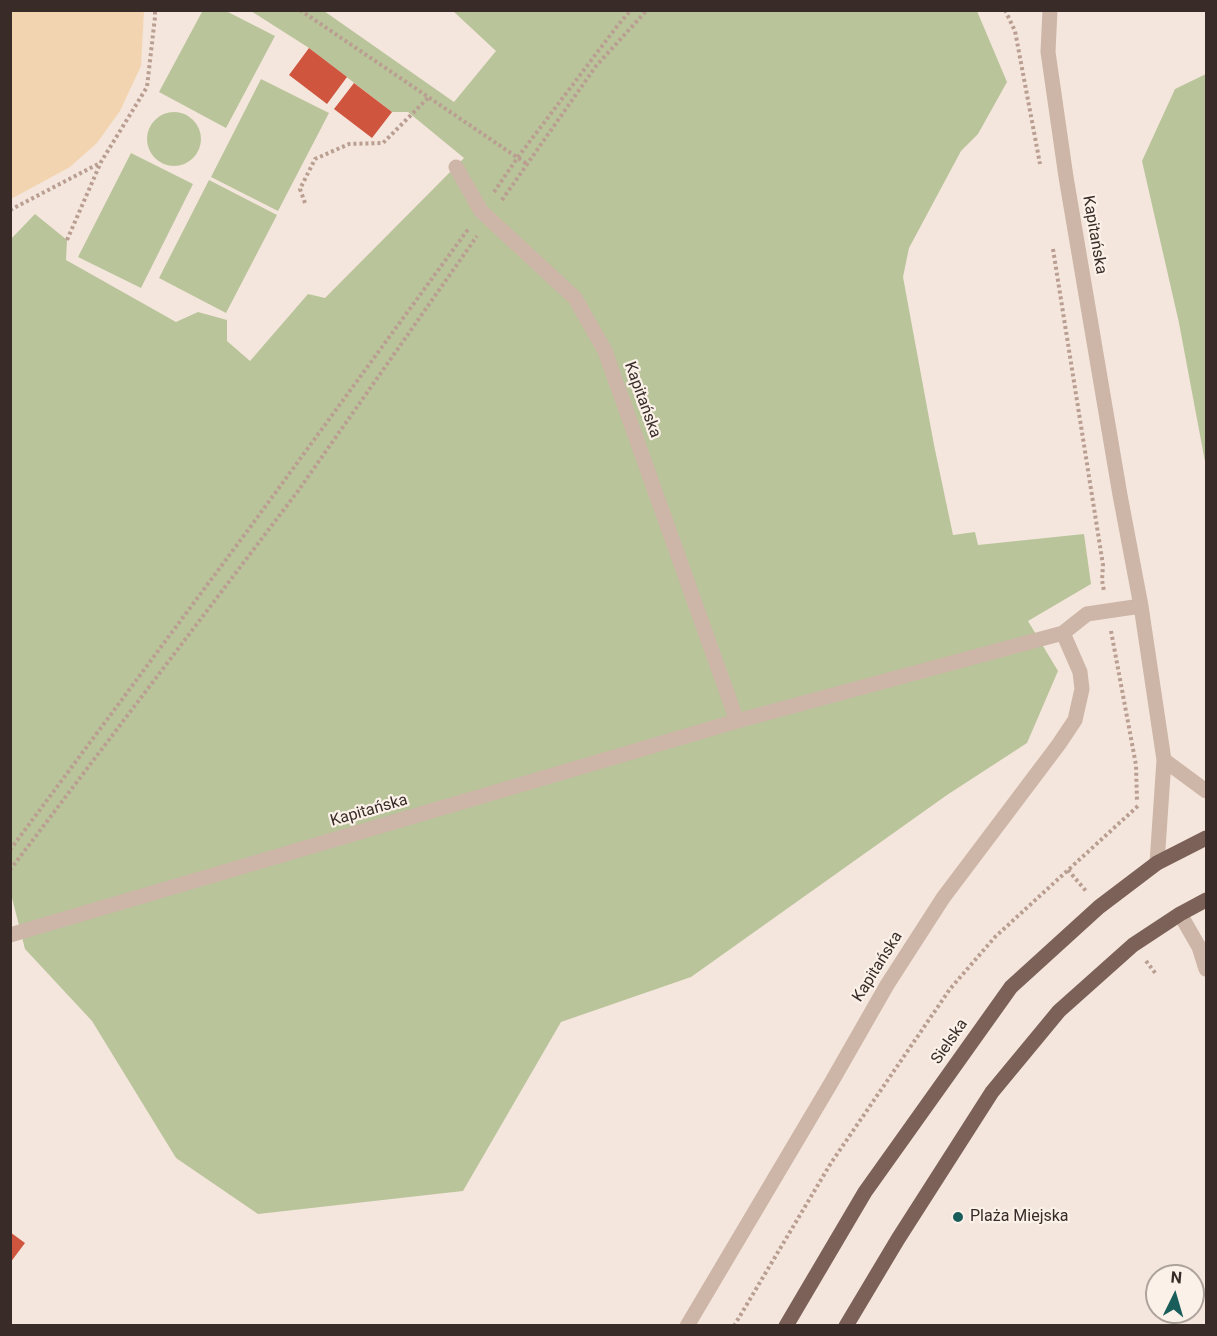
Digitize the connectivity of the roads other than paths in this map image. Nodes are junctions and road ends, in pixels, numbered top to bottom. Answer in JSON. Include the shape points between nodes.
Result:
{"nodes":[{"id":1,"x":1049,"y":12,"type":"edge"},
{"id":2,"x":456,"y":167,"type":"dead end"},
{"id":3,"x":1141,"y":606,"type":"junction"},
{"id":4,"x":1063,"y":633,"type":"junction"},
{"id":5,"x":737,"y":721,"type":"junction"},
{"id":6,"x":1164,"y":760,"type":"junction"},
{"id":7,"x":1206,"y":791,"type":"edge"},
{"id":8,"x":1206,"y":838,"type":"edge"},
{"id":9,"x":1157,"y":863,"type":"junction"},
{"id":10,"x":1206,"y":900,"type":"edge"},
{"id":11,"x":1180,"y":914,"type":"junction"},
{"id":12,"x":10,"y":935,"type":"edge"},
{"id":13,"x":1206,"y":969,"type":"edge"},
{"id":14,"x":687,"y":1326,"type":"edge"},
{"id":15,"x":786,"y":1326,"type":"edge"},
{"id":16,"x":846,"y":1326,"type":"edge"}],
"edges":[{"from":1,"to":3,"type":"street","name":"Kapitańska","via":[[1048,52],[1066,177]]},
{"from":2,"to":5,"type":"street","name":"Kapitańska","via":[[485,215],[575,298],[605,351]]},
{"from":3,"to":4,"type":"street","name":"Kapitańska","via":[[1087,614]]},
{"from":3,"to":6,"type":"street","name":"Kapitańska"},
{"from":4,"to":5,"type":"street","name":"Kapitańska"},
{"from":4,"to":14,"type":"street","name":"Kapitańska","via":[[1080,672],[1082,689],[1075,720],[943,898],[887,985]]},
{"from":5,"to":12,"type":"street","name":"Kapitańska"},
{"from":6,"to":7,"type":"street"},
{"from":6,"to":9,"type":"street","name":"Kapitańska"},
{"from":8,"to":9,"type":"main road","name":"Sielska"},
{"from":9,"to":15,"type":"main road","name":"Sielska","via":[[1099,907],[1011,987],[865,1192]]},
{"from":10,"to":11,"type":"main road"},
{"from":11,"to":13,"type":"street","via":[[1199,947]]},
{"from":11,"to":16,"type":"main road","via":[[1133,945],[1059,1011],[992,1092]]}]}
